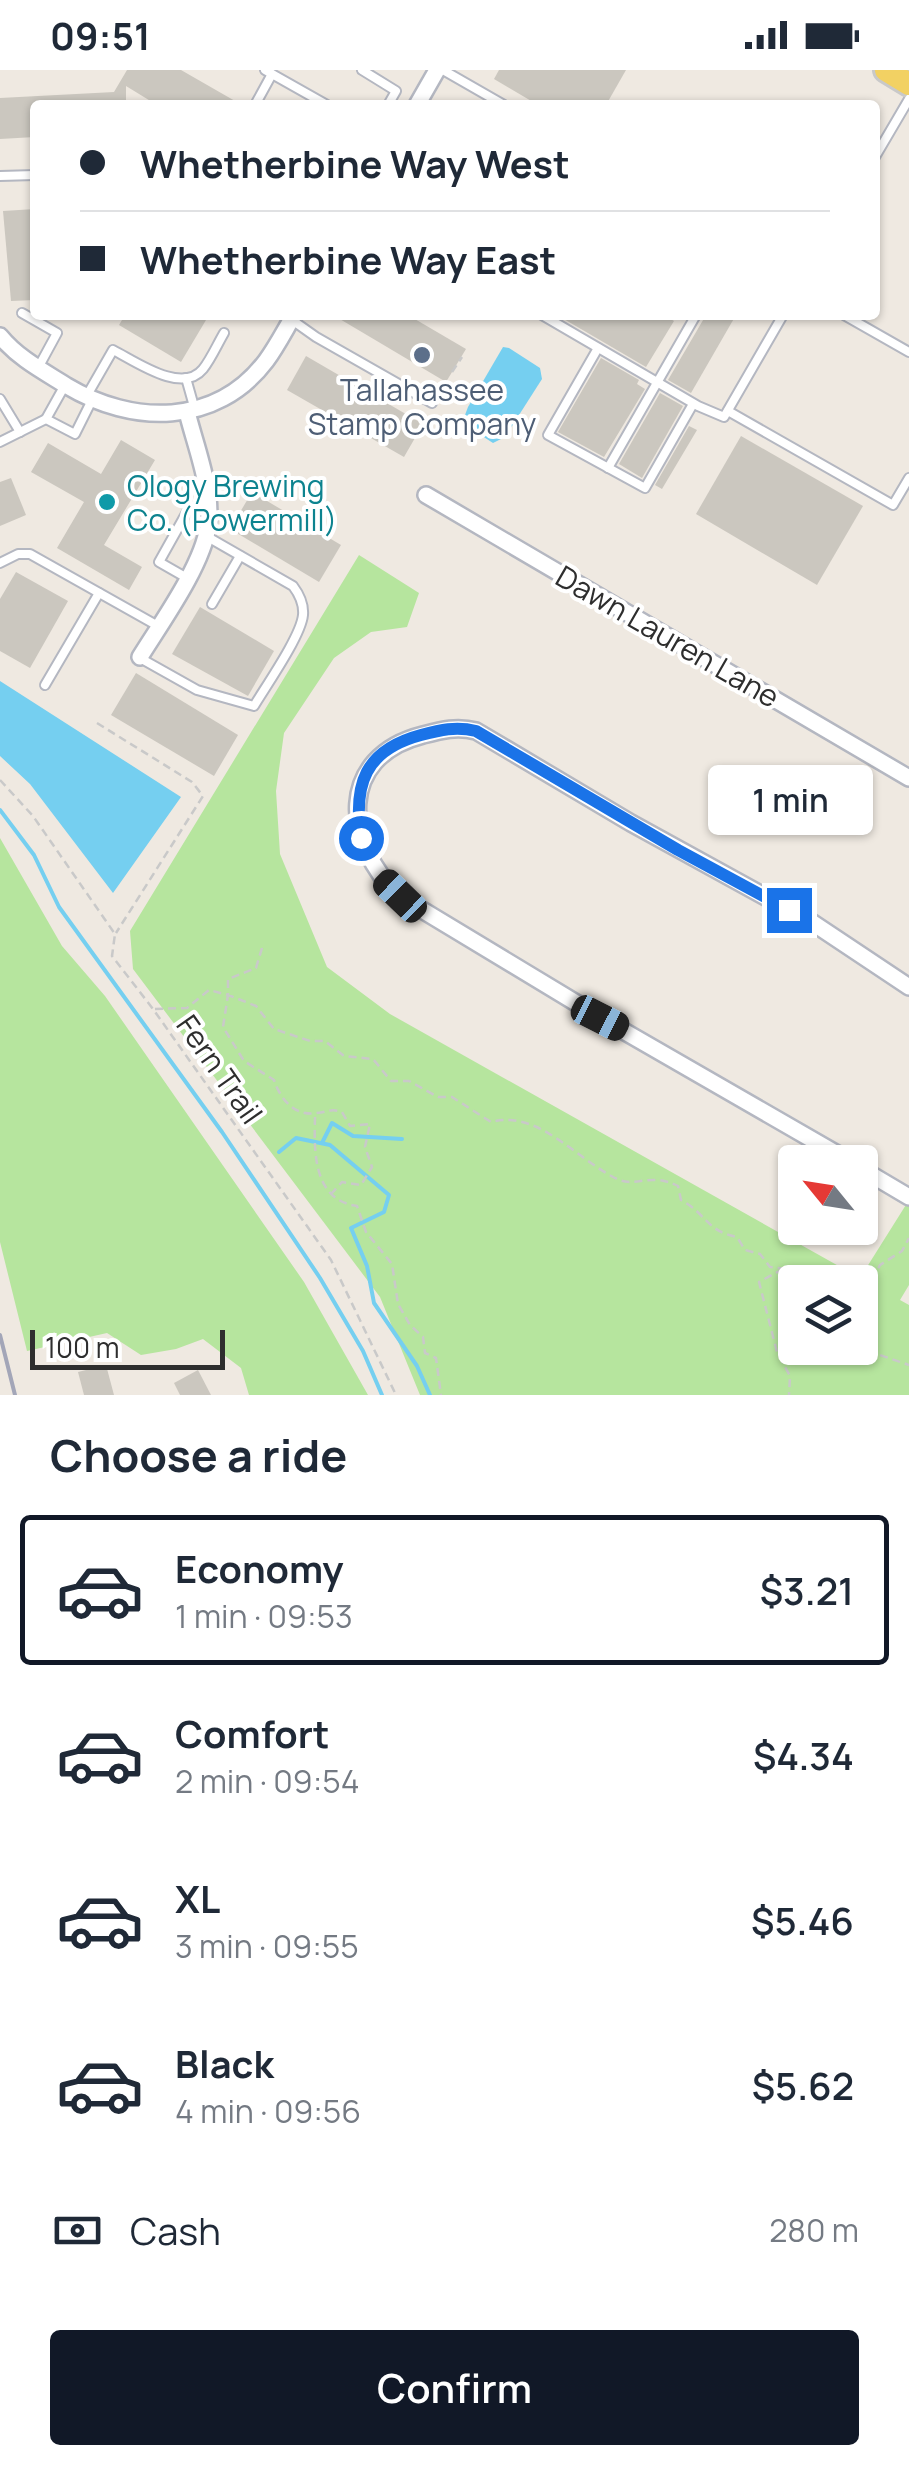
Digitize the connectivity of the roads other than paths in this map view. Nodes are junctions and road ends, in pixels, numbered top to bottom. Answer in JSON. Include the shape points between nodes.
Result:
{"nodes":[{"id":1,"x":362,"y":70,"type":"edge"},
{"id":2,"x":440,"y":70,"type":"edge"},
{"id":3,"x":469,"y":70,"type":"edge"},
{"id":4,"x":886,"y":70,"type":"edge"},
{"id":5,"x":268,"y":72,"type":"edge"},
{"id":6,"x":462,"y":81,"type":"junction"},
{"id":7,"x":909,"y":84,"type":"edge"},
{"id":8,"x":909,"y":99,"type":"edge"},
{"id":9,"x":257,"y":100,"type":"edge"},
{"id":10,"x":318,"y":100,"type":"edge"},
{"id":11,"x":391,"y":100,"type":"edge"},
{"id":12,"x":420,"y":100,"type":"edge"},
{"id":13,"x":495,"y":100,"type":"edge"},
{"id":14,"x":880,"y":148,"type":"edge"},
{"id":15,"x":30,"y":174,"type":"edge"},
{"id":16,"x":0,"y":176,"type":"edge"},
{"id":17,"x":22,"y":312,"type":"dead end"},
{"id":18,"x":30,"y":317,"type":"edge"},
{"id":19,"x":35,"y":320,"type":"edge"},
{"id":20,"x":291,"y":320,"type":"edge"},
{"id":21,"x":296,"y":320,"type":"edge"},
{"id":22,"x":550,"y":320,"type":"edge"},
{"id":23,"x":690,"y":320,"type":"edge"},
{"id":24,"x":780,"y":320,"type":"edge"},
{"id":25,"x":853,"y":320,"type":"edge"},
{"id":26,"x":224,"y":334,"type":"dead end"},
{"id":27,"x":0,"y":336,"type":"edge"},
{"id":28,"x":598,"y":348,"type":"junction"},
{"id":29,"x":909,"y":352,"type":"edge"},
{"id":30,"x":38,"y":368,"type":"junction"},
{"id":31,"x":186,"y":378,"type":"junction"},
{"id":32,"x":657,"y":382,"type":"junction"},
{"id":33,"x":65,"y":384,"type":"junction"},
{"id":34,"x":0,"y":398,"type":"edge"},
{"id":35,"x":89,"y":399,"type":"junction"},
{"id":36,"x":432,"y":402,"type":"dead end"},
{"id":37,"x":694,"y":404,"type":"junction"},
{"id":38,"x":190,"y":411,"type":"junction"},
{"id":39,"x":726,"y":414,"type":"junction"},
{"id":40,"x":46,"y":419,"type":"junction"},
{"id":41,"x":20,"y":432,"type":"junction"},
{"id":42,"x":0,"y":442,"type":"edge"},
{"id":43,"x":608,"y":468,"type":"junction"},
{"id":44,"x":909,"y":478,"type":"edge"},
{"id":45,"x":426,"y":495,"type":"dead end"},
{"id":46,"x":208,"y":504,"type":"junction"},
{"id":47,"x":206,"y":536,"type":"junction"},
{"id":48,"x":240,"y":556,"type":"junction"},
{"id":49,"x":0,"y":564,"type":"edge"},
{"id":50,"x":187,"y":578,"type":"junction"},
{"id":51,"x":99,"y":593,"type":"junction"},
{"id":52,"x":212,"y":604,"type":"dead end"},
{"id":53,"x":158,"y":626,"type":"junction"},
{"id":54,"x":140,"y":658,"type":"joint"},
{"id":55,"x":45,"y":685,"type":"dead end"},
{"id":56,"x":909,"y":778,"type":"edge"},
{"id":57,"x":909,"y":987,"type":"edge"},
{"id":58,"x":820,"y":1145,"type":"edge"},
{"id":59,"x":878,"y":1179,"type":"edge"},
{"id":60,"x":909,"y":1197,"type":"edge"}],
"edges":[{"from":1,"to":11,"type":"lane","via":[[396,90]]},
{"from":2,"to":6,"type":"lane"},
{"from":2,"to":12,"type":"street"},
{"from":3,"to":6,"type":"lane"},
{"from":4,"to":7,"type":"main road"},
{"from":5,"to":9,"type":"lane"},
{"from":5,"to":10,"type":"lane"},
{"from":6,"to":13,"type":"lane"},
{"from":8,"to":14,"type":"lane"},
{"from":15,"to":16,"type":"lane"},
{"from":17,"to":18,"type":"lane"},
{"from":19,"to":30,"type":"lane","via":[[57,333]]},
{"from":20,"to":38,"type":"street","via":[[242,385]]},
{"from":21,"to":36,"type":"lane"},
{"from":22,"to":28,"type":"lane"},
{"from":23,"to":32,"type":"lane"},
{"from":24,"to":39,"type":"lane"},
{"from":25,"to":29,"type":"lane"},
{"from":26,"to":31,"type":"lane","via":[[202,370]]},
{"from":27,"to":30,"type":"street"},
{"from":28,"to":32,"type":"lane"},
{"from":28,"to":43,"type":"lane","via":[[548,435]]},
{"from":30,"to":33,"type":"street"},
{"from":31,"to":35,"type":"lane","via":[[113,350]]},
{"from":31,"to":38,"type":"lane"},
{"from":32,"to":37,"type":"lane"},
{"from":32,"to":43,"type":"lane"},
{"from":33,"to":35,"type":"street"},
{"from":33,"to":40,"type":"lane"},
{"from":34,"to":41,"type":"lane"},
{"from":35,"to":38,"type":"street","via":[[149,415]]},
{"from":35,"to":40,"type":"lane","via":[[75,434]]},
{"from":37,"to":39,"type":"lane"},
{"from":37,"to":43,"type":"lane","via":[[644,488]]},
{"from":38,"to":46,"type":"street"},
{"from":39,"to":44,"type":"lane","via":[[893,505]]},
{"from":40,"to":41,"type":"lane"},
{"from":41,"to":42,"type":"lane"},
{"from":45,"to":56,"type":"street","name":"Dawn Lauren Lane"},
{"from":46,"to":47,"type":"street"},
{"from":46,"to":50,"type":"lane","via":[[187,512],[159,562]]},
{"from":47,"to":48,"type":"lane"},
{"from":47,"to":50,"type":"street"},
{"from":48,"to":52,"type":"lane"},
{"from":48,"to":54,"type":"lane","via":[[293,586],[304,617],[254,706],[197,690]]},
{"from":49,"to":51,"type":"lane","via":[[30,554]]},
{"from":50,"to":53,"type":"street"},
{"from":51,"to":53,"type":"lane"},
{"from":51,"to":55,"type":"lane"},
{"from":53,"to":54,"type":"street"},
{"from":57,"to":58,"type":"street","via":[[813,923],[476,731],[461,727],[406,739],[367,770],[358,793],[361,838],[374,867],[400,896]]},
{"from":59,"to":60,"type":"street"}]}
